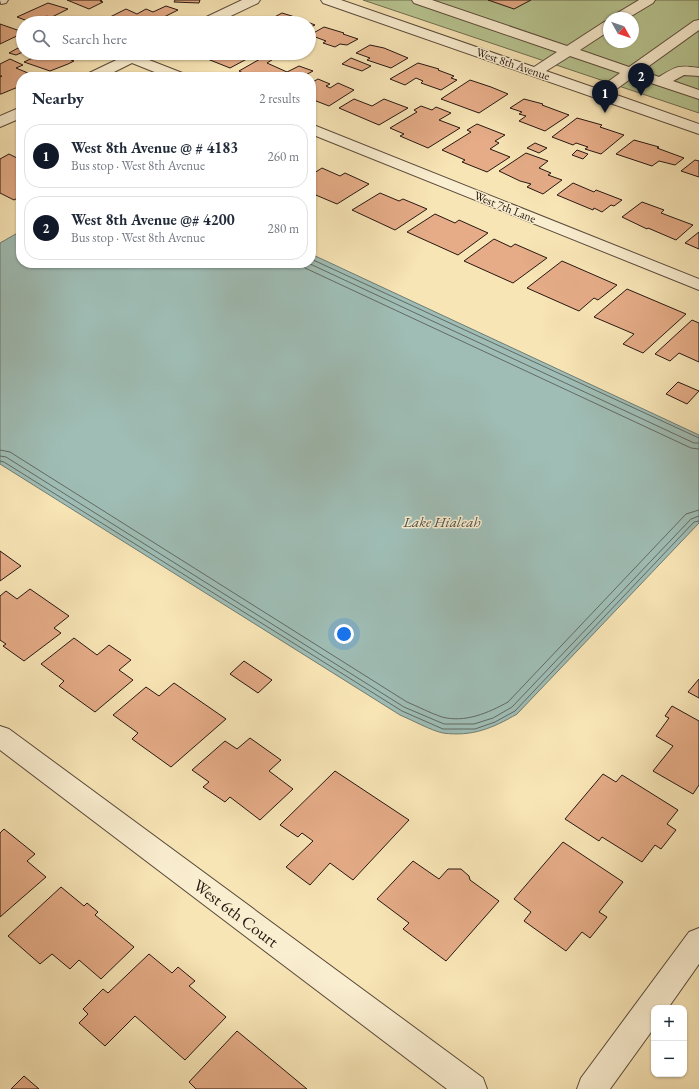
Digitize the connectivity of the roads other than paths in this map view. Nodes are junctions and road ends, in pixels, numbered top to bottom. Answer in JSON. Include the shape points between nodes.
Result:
{"nodes":[{"id":1,"x":253,"y":0,"type":"edge"},
{"id":2,"x":328,"y":0,"type":"edge"},
{"id":3,"x":419,"y":0,"type":"edge"},
{"id":4,"x":648,"y":0,"type":"edge"},
{"id":5,"x":349,"y":3,"type":"edge"},
{"id":6,"x":629,"y":12,"type":"edge"},
{"id":7,"x":220,"y":16,"type":"edge"},
{"id":8,"x":699,"y":24,"type":"edge"},
{"id":9,"x":603,"y":29,"type":"edge"},
{"id":10,"x":568,"y":51,"type":"junction"},
{"id":11,"x":127,"y":60,"type":"edge"},
{"id":12,"x":147,"y":60,"type":"edge"},
{"id":13,"x":102,"y":72,"type":"edge"},
{"id":14,"x":170,"y":72,"type":"edge"},
{"id":15,"x":535,"y":72,"type":"junction"},
{"id":16,"x":632,"y":72,"type":"junction"},
{"id":17,"x":699,"y":72,"type":"edge"},
{"id":18,"x":661,"y":82,"type":"junction"},
{"id":19,"x":600,"y":94,"type":"junction"},
{"id":20,"x":699,"y":95,"type":"edge"},
{"id":21,"x":16,"y":114,"type":"edge"},
{"id":22,"x":0,"y":122,"type":"edge"},
{"id":23,"x":699,"y":129,"type":"edge"},
{"id":24,"x":316,"y":131,"type":"edge"},
{"id":25,"x":699,"y":285,"type":"edge"},
{"id":26,"x":0,"y":736,"type":"edge"},
{"id":27,"x":699,"y":941,"type":"edge"},
{"id":28,"x":472,"y":1089,"type":"edge"},
{"id":29,"x":592,"y":1089,"type":"edge"}],
"edges":[{"from":1,"to":7,"type":"street"},
{"from":2,"to":5,"type":"street","name":"West 8th Avenue"},
{"from":3,"to":10,"type":"street"},
{"from":4,"to":6,"type":"street"},
{"from":5,"to":15,"type":"street","name":"West 8th Avenue"},
{"from":8,"to":16,"type":"street"},
{"from":9,"to":10,"type":"street"},
{"from":10,"to":15,"type":"street"},
{"from":10,"to":16,"type":"street"},
{"from":11,"to":13,"type":"street"},
{"from":12,"to":14,"type":"street"},
{"from":15,"to":19,"type":"street","name":"West 8th Avenue"},
{"from":16,"to":18,"type":"street"},
{"from":16,"to":19,"type":"street"},
{"from":17,"to":18,"type":"street","via":[[681,70]]},
{"from":18,"to":20,"type":"street"},
{"from":19,"to":23,"type":"street","name":"West 8th Avenue"},
{"from":21,"to":22,"type":"street"},
{"from":24,"to":25,"type":"street","name":"West 7th Lane"},
{"from":26,"to":28,"type":"street","name":"West 6th Court"},
{"from":27,"to":29,"type":"street"}]}
